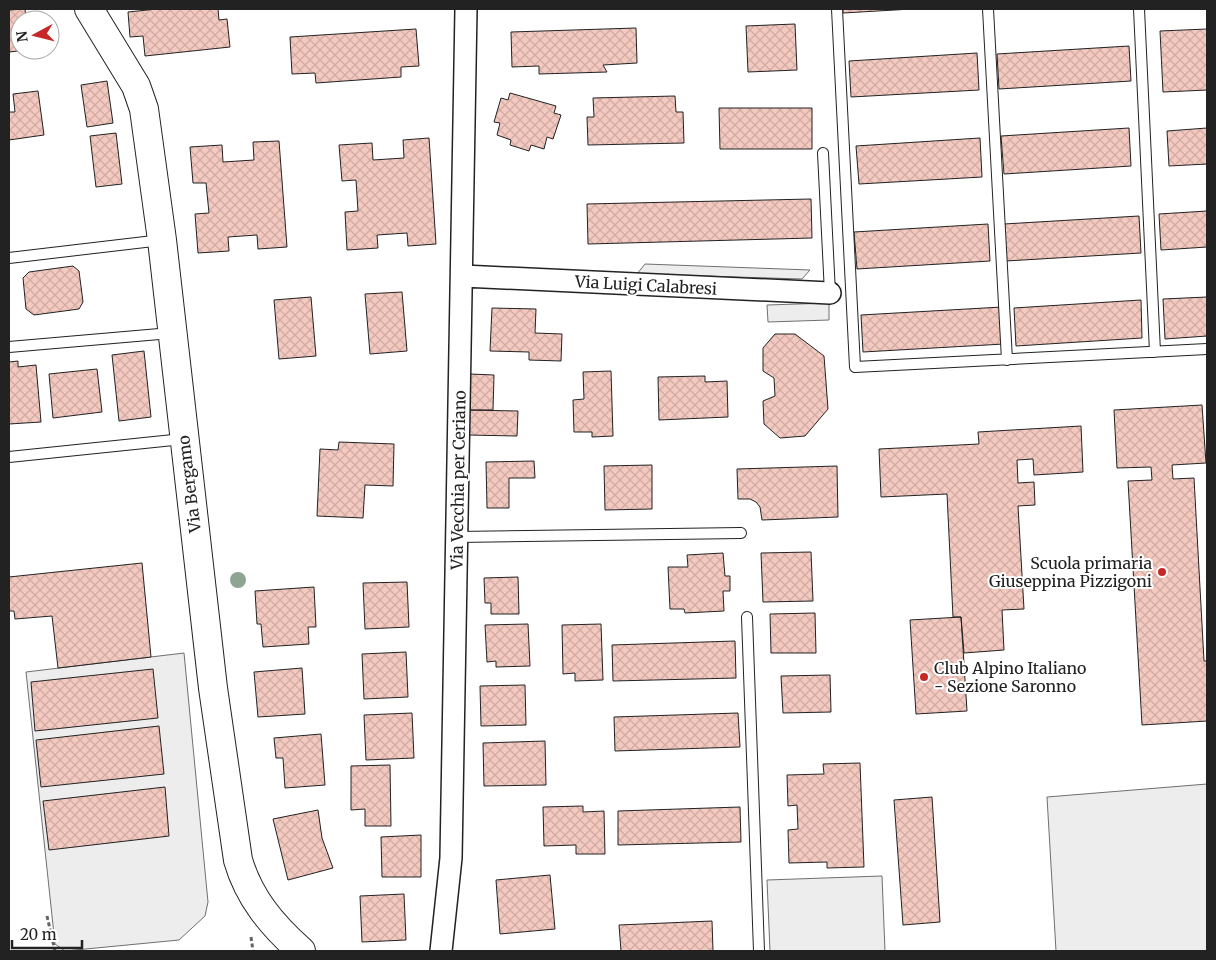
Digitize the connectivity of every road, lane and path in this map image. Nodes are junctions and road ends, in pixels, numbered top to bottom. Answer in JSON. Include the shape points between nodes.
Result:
{"nodes":[{"id":1,"x":89,"y":9,"type":"edge"},
{"id":2,"x":466,"y":9,"type":"edge"},
{"id":3,"x":837,"y":9,"type":"edge"},
{"id":4,"x":988,"y":9,"type":"edge"},
{"id":5,"x":1139,"y":9,"type":"edge"},
{"id":6,"x":823,"y":153,"type":"dead end"},
{"id":7,"x":162,"y":240,"type":"junction"},
{"id":8,"x":9,"y":258,"type":"edge"},
{"id":9,"x":462,"y":276,"type":"junction"},
{"id":10,"x":830,"y":292,"type":"joint"},
{"id":11,"x":172,"y":333,"type":"junction"},
{"id":12,"x":9,"y":347,"type":"edge"},
{"id":13,"x":1207,"y":349,"type":"edge"},
{"id":14,"x":1155,"y":352,"type":"junction"},
{"id":15,"x":1008,"y":360,"type":"junction"},
{"id":16,"x":184,"y":439,"type":"junction"},
{"id":17,"x":9,"y":456,"type":"edge"},
{"id":18,"x":741,"y":533,"type":"dead end"},
{"id":19,"x":457,"y":536,"type":"junction"},
{"id":20,"x":747,"y":617,"type":"dead end"},
{"id":21,"x":47,"y":916,"type":"dead end"},
{"id":22,"x":55,"y":951,"type":"edge"},
{"id":23,"x":301,"y":951,"type":"edge"},
{"id":24,"x":441,"y":951,"type":"edge"},
{"id":25,"x":759,"y":951,"type":"edge"}],
"edges":[{"from":1,"to":7,"type":"street","name":"Via Bergamo","via":[[136,86],[144,109]]},
{"from":2,"to":9,"type":"street","name":"Via Vecchia per Ceriano"},
{"from":3,"to":15,"type":"lane","via":[[855,367]]},
{"from":4,"to":15,"type":"lane"},
{"from":5,"to":14,"type":"lane"},
{"from":6,"to":10,"type":"lane"},
{"from":7,"to":8,"type":"lane"},
{"from":7,"to":11,"type":"street","name":"Via Bergamo"},
{"from":9,"to":10,"type":"street","name":"Via Luigi Calabresi"},
{"from":9,"to":19,"type":"street","name":"Via Vecchia per Ceriano"},
{"from":11,"to":12,"type":"lane"},
{"from":11,"to":16,"type":"street","name":"Via Bergamo"},
{"from":13,"to":14,"type":"lane"},
{"from":14,"to":15,"type":"lane"},
{"from":16,"to":17,"type":"lane"},
{"from":16,"to":23,"type":"street","name":"Via Bergamo","via":[[213,688],[238,860],[244,880],[268,918]]},
{"from":18,"to":19,"type":"lane"},
{"from":19,"to":24,"type":"street","name":"Via Vecchia per Ceriano","via":[[451,858]]},
{"from":20,"to":25,"type":"lane"},
{"from":21,"to":22,"type":"path"}]}
